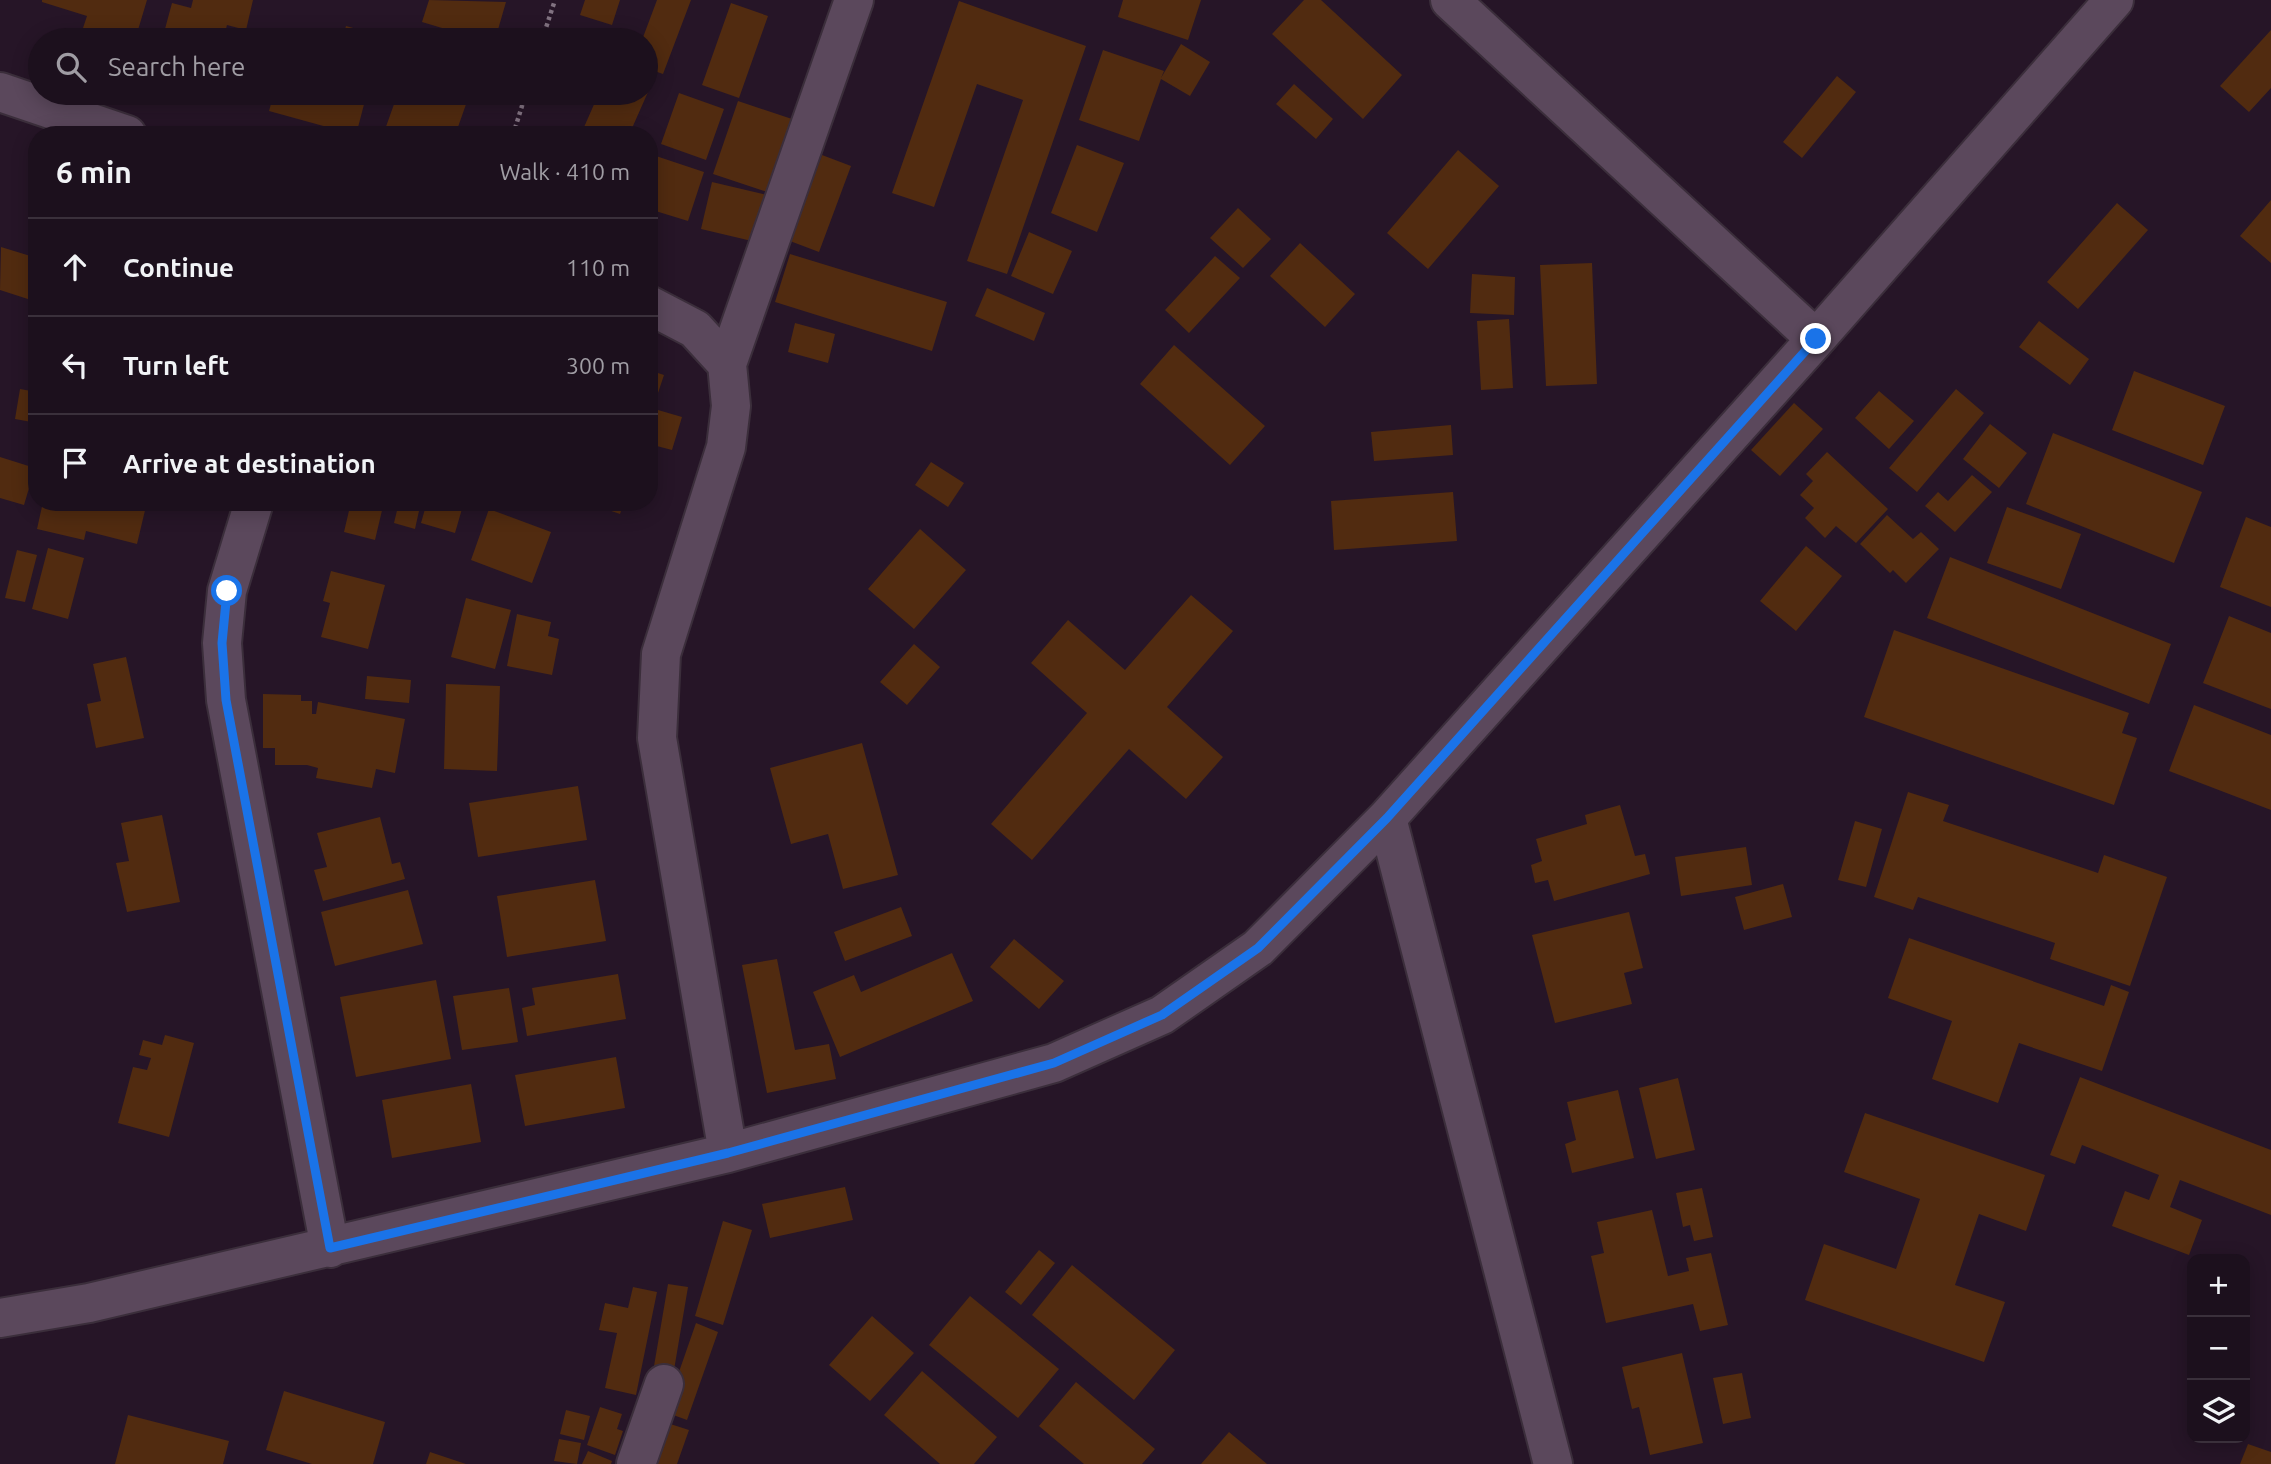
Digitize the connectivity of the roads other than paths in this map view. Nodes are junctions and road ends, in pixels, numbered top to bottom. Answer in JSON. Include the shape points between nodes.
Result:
{"nodes":[{"id":1,"x":854,"y":0,"type":"edge"},
{"id":2,"x":1450,"y":0,"type":"edge"},
{"id":3,"x":2114,"y":0,"type":"edge"},
{"id":4,"x":0,"y":92,"type":"edge"},
{"id":5,"x":28,"y":101,"type":"edge"},
{"id":6,"x":38,"y":105,"type":"edge"},
{"id":7,"x":100,"y":126,"type":"edge"},
{"id":8,"x":658,"y":310,"type":"edge"},
{"id":9,"x":1816,"y":339,"type":"junction"},
{"id":10,"x":727,"y":364,"type":"junction"},
{"id":11,"x":251,"y":511,"type":"edge"},
{"id":12,"x":1387,"y":818,"type":"junction"},
{"id":13,"x":728,"y":1153,"type":"junction"},
{"id":14,"x":330,"y":1248,"type":"junction"},
{"id":15,"x":0,"y":1318,"type":"edge"},
{"id":16,"x":664,"y":1384,"type":"dead end"},
{"id":17,"x":636,"y":1464,"type":"edge"},
{"id":18,"x":1553,"y":1464,"type":"edge"}],
"edges":[{"from":1,"to":10,"type":"street"},
{"from":2,"to":9,"type":"street"},
{"from":3,"to":9,"type":"street"},
{"from":4,"to":5,"type":"street"},
{"from":6,"to":7,"type":"street"},
{"from":8,"to":10,"type":"street","via":[[695,329]]},
{"from":9,"to":12,"type":"street"},
{"from":10,"to":13,"type":"street","via":[[731,406],[726,447],[661,654],[657,738]]},
{"from":11,"to":14,"type":"street","via":[[227,591],[222,643],[226,700]]},
{"from":12,"to":13,"type":"street","via":[[1258,948],[1162,1015],[1054,1063]]},
{"from":12,"to":18,"type":"street"},
{"from":13,"to":14,"type":"street"},
{"from":14,"to":15,"type":"street","via":[[89,1304]]},
{"from":16,"to":17,"type":"street"}]}
